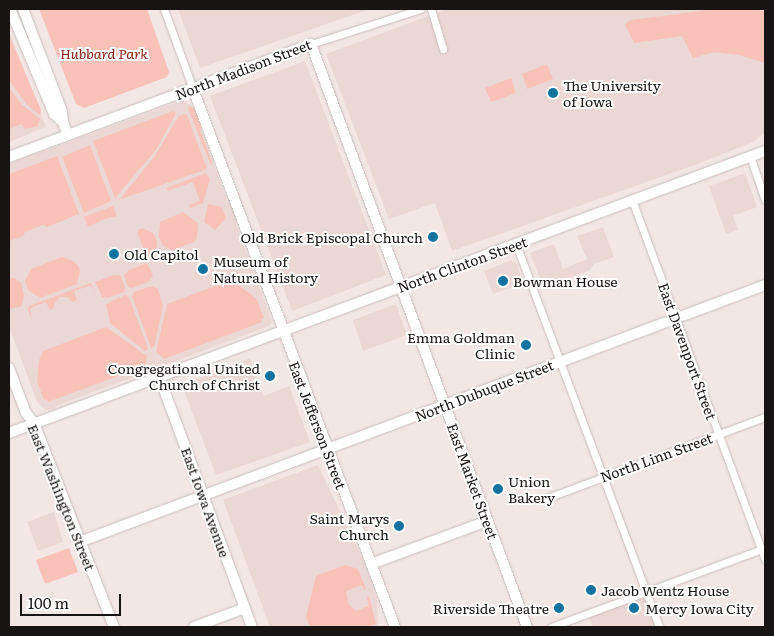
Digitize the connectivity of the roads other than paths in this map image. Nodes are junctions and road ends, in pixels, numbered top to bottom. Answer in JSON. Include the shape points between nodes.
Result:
{"nodes":[{"id":1,"x":10,"y":9,"type":"edge"},
{"id":2,"x":22,"y":9,"type":"edge"},
{"id":3,"x":164,"y":9,"type":"edge"},
{"id":4,"x":421,"y":9,"type":"edge"},
{"id":5,"x":431,"y":9,"type":"edge"},
{"id":6,"x":310,"y":44,"type":"junction"},
{"id":7,"x":443,"y":49,"type":"dead end"},
{"id":8,"x":193,"y":89,"type":"junction"},
{"id":9,"x":63,"y":122,"type":"junction"},
{"id":10,"x":68,"y":135,"type":"junction"},
{"id":11,"x":765,"y":151,"type":"edge"},
{"id":12,"x":750,"y":156,"type":"junction"},
{"id":13,"x":9,"y":157,"type":"edge"},
{"id":14,"x":632,"y":200,"type":"junction"},
{"id":15,"x":765,"y":200,"type":"edge"},
{"id":16,"x":516,"y":244,"type":"junction"},
{"id":17,"x":765,"y":285,"type":"edge"},
{"id":18,"x":401,"y":287,"type":"junction"},
{"id":19,"x":676,"y":319,"type":"junction"},
{"id":20,"x":283,"y":331,"type":"junction"},
{"id":21,"x":560,"y":360,"type":"junction"},
{"id":22,"x":9,"y":368,"type":"edge"},
{"id":23,"x":159,"y":376,"type":"junction"},
{"id":24,"x":444,"y":403,"type":"junction"},
{"id":25,"x":765,"y":417,"type":"edge"},
{"id":26,"x":34,"y":423,"type":"junction"},
{"id":27,"x":9,"y":433,"type":"edge"},
{"id":28,"x":719,"y":434,"type":"junction"},
{"id":29,"x":326,"y":449,"type":"junction"},
{"id":30,"x":602,"y":477,"type":"junction"},
{"id":31,"x":203,"y":495,"type":"junction"},
{"id":32,"x":547,"y":498,"type":"dead end"},
{"id":33,"x":487,"y":520,"type":"junction"},
{"id":34,"x":82,"y":540,"type":"junction"},
{"id":35,"x":764,"y":549,"type":"edge"},
{"id":36,"x":765,"y":559,"type":"edge"},
{"id":37,"x":371,"y":564,"type":"junction"},
{"id":38,"x":647,"y":592,"type":"junction"},
{"id":39,"x":245,"y":608,"type":"junction"},
{"id":40,"x":114,"y":627,"type":"edge"},
{"id":41,"x":194,"y":627,"type":"edge"},
{"id":42,"x":252,"y":627,"type":"edge"},
{"id":43,"x":394,"y":627,"type":"edge"},
{"id":44,"x":527,"y":627,"type":"edge"},
{"id":45,"x":551,"y":627,"type":"edge"},
{"id":46,"x":659,"y":627,"type":"edge"}],
"edges":[{"from":1,"to":9,"type":"street","via":[[54,114]]},
{"from":2,"to":9,"type":"street","via":[[62,111]]},
{"from":3,"to":8,"type":"street"},
{"from":4,"to":6,"type":"street","name":"North Madison Street"},
{"from":5,"to":7,"type":"street"},
{"from":6,"to":8,"type":"street","name":"North Madison Street"},
{"from":6,"to":18,"type":"street","name":"East Market Street"},
{"from":8,"to":10,"type":"street","name":"North Madison Street"},
{"from":8,"to":20,"type":"street","name":"East Jefferson Street"},
{"from":9,"to":10,"type":"street"},
{"from":10,"to":13,"type":"street","name":"North Madison Street"},
{"from":11,"to":12,"type":"street","name":"North Clinton Street"},
{"from":12,"to":14,"type":"street","name":"North Clinton Street"},
{"from":12,"to":15,"type":"street"},
{"from":14,"to":16,"type":"street","name":"North Clinton Street"},
{"from":14,"to":19,"type":"street","name":"East Davenport Street"},
{"from":16,"to":18,"type":"street","name":"North Clinton Street"},
{"from":16,"to":21,"type":"street"},
{"from":17,"to":19,"type":"street","name":"North Dubuque Street"},
{"from":18,"to":20,"type":"street","name":"North Clinton Street"},
{"from":18,"to":24,"type":"street","name":"East Market Street"},
{"from":19,"to":21,"type":"street","name":"North Dubuque Street"},
{"from":19,"to":28,"type":"street","name":"East Davenport Street"},
{"from":20,"to":23,"type":"street","name":"North Clinton Street"},
{"from":20,"to":29,"type":"street","name":"East Jefferson Street"},
{"from":21,"to":24,"type":"street","name":"North Dubuque Street"},
{"from":21,"to":30,"type":"street"},
{"from":22,"to":26,"type":"street","name":"East Washington Street","via":[[26,414]]},
{"from":23,"to":26,"type":"street","name":"North Clinton Street"},
{"from":23,"to":31,"type":"street","name":"East Iowa Avenue"},
{"from":24,"to":29,"type":"street","name":"North Dubuque Street","via":[[436,409]]},
{"from":24,"to":33,"type":"street","name":"East Market Street"},
{"from":25,"to":28,"type":"street","name":"North Linn Street"},
{"from":26,"to":27,"type":"street","name":"North Clinton Street"},
{"from":26,"to":34,"type":"street","name":"East Washington Street","via":[[74,530]]},
{"from":28,"to":30,"type":"street","name":"North Linn Street"},
{"from":28,"to":35,"type":"street","name":"East Davenport Street"},
{"from":29,"to":31,"type":"street","name":"North Dubuque Street"},
{"from":29,"to":37,"type":"street","name":"East Jefferson Street"},
{"from":30,"to":32,"type":"street","name":"North Linn Street"},
{"from":30,"to":38,"type":"street"},
{"from":31,"to":34,"type":"street","name":"North Dubuque Street"},
{"from":31,"to":39,"type":"street","name":"East Iowa Avenue"},
{"from":33,"to":37,"type":"street"},
{"from":33,"to":44,"type":"street","name":"East Market Street"},
{"from":34,"to":40,"type":"street","name":"East Washington Street"},
{"from":35,"to":36,"type":"street","name":"East Davenport Street"},
{"from":35,"to":38,"type":"street"},
{"from":37,"to":43,"type":"street","name":"East Jefferson Street"},
{"from":38,"to":45,"type":"street"},
{"from":38,"to":46,"type":"street"},
{"from":39,"to":41,"type":"street"},
{"from":39,"to":42,"type":"street","name":"East Iowa Avenue"}]}
